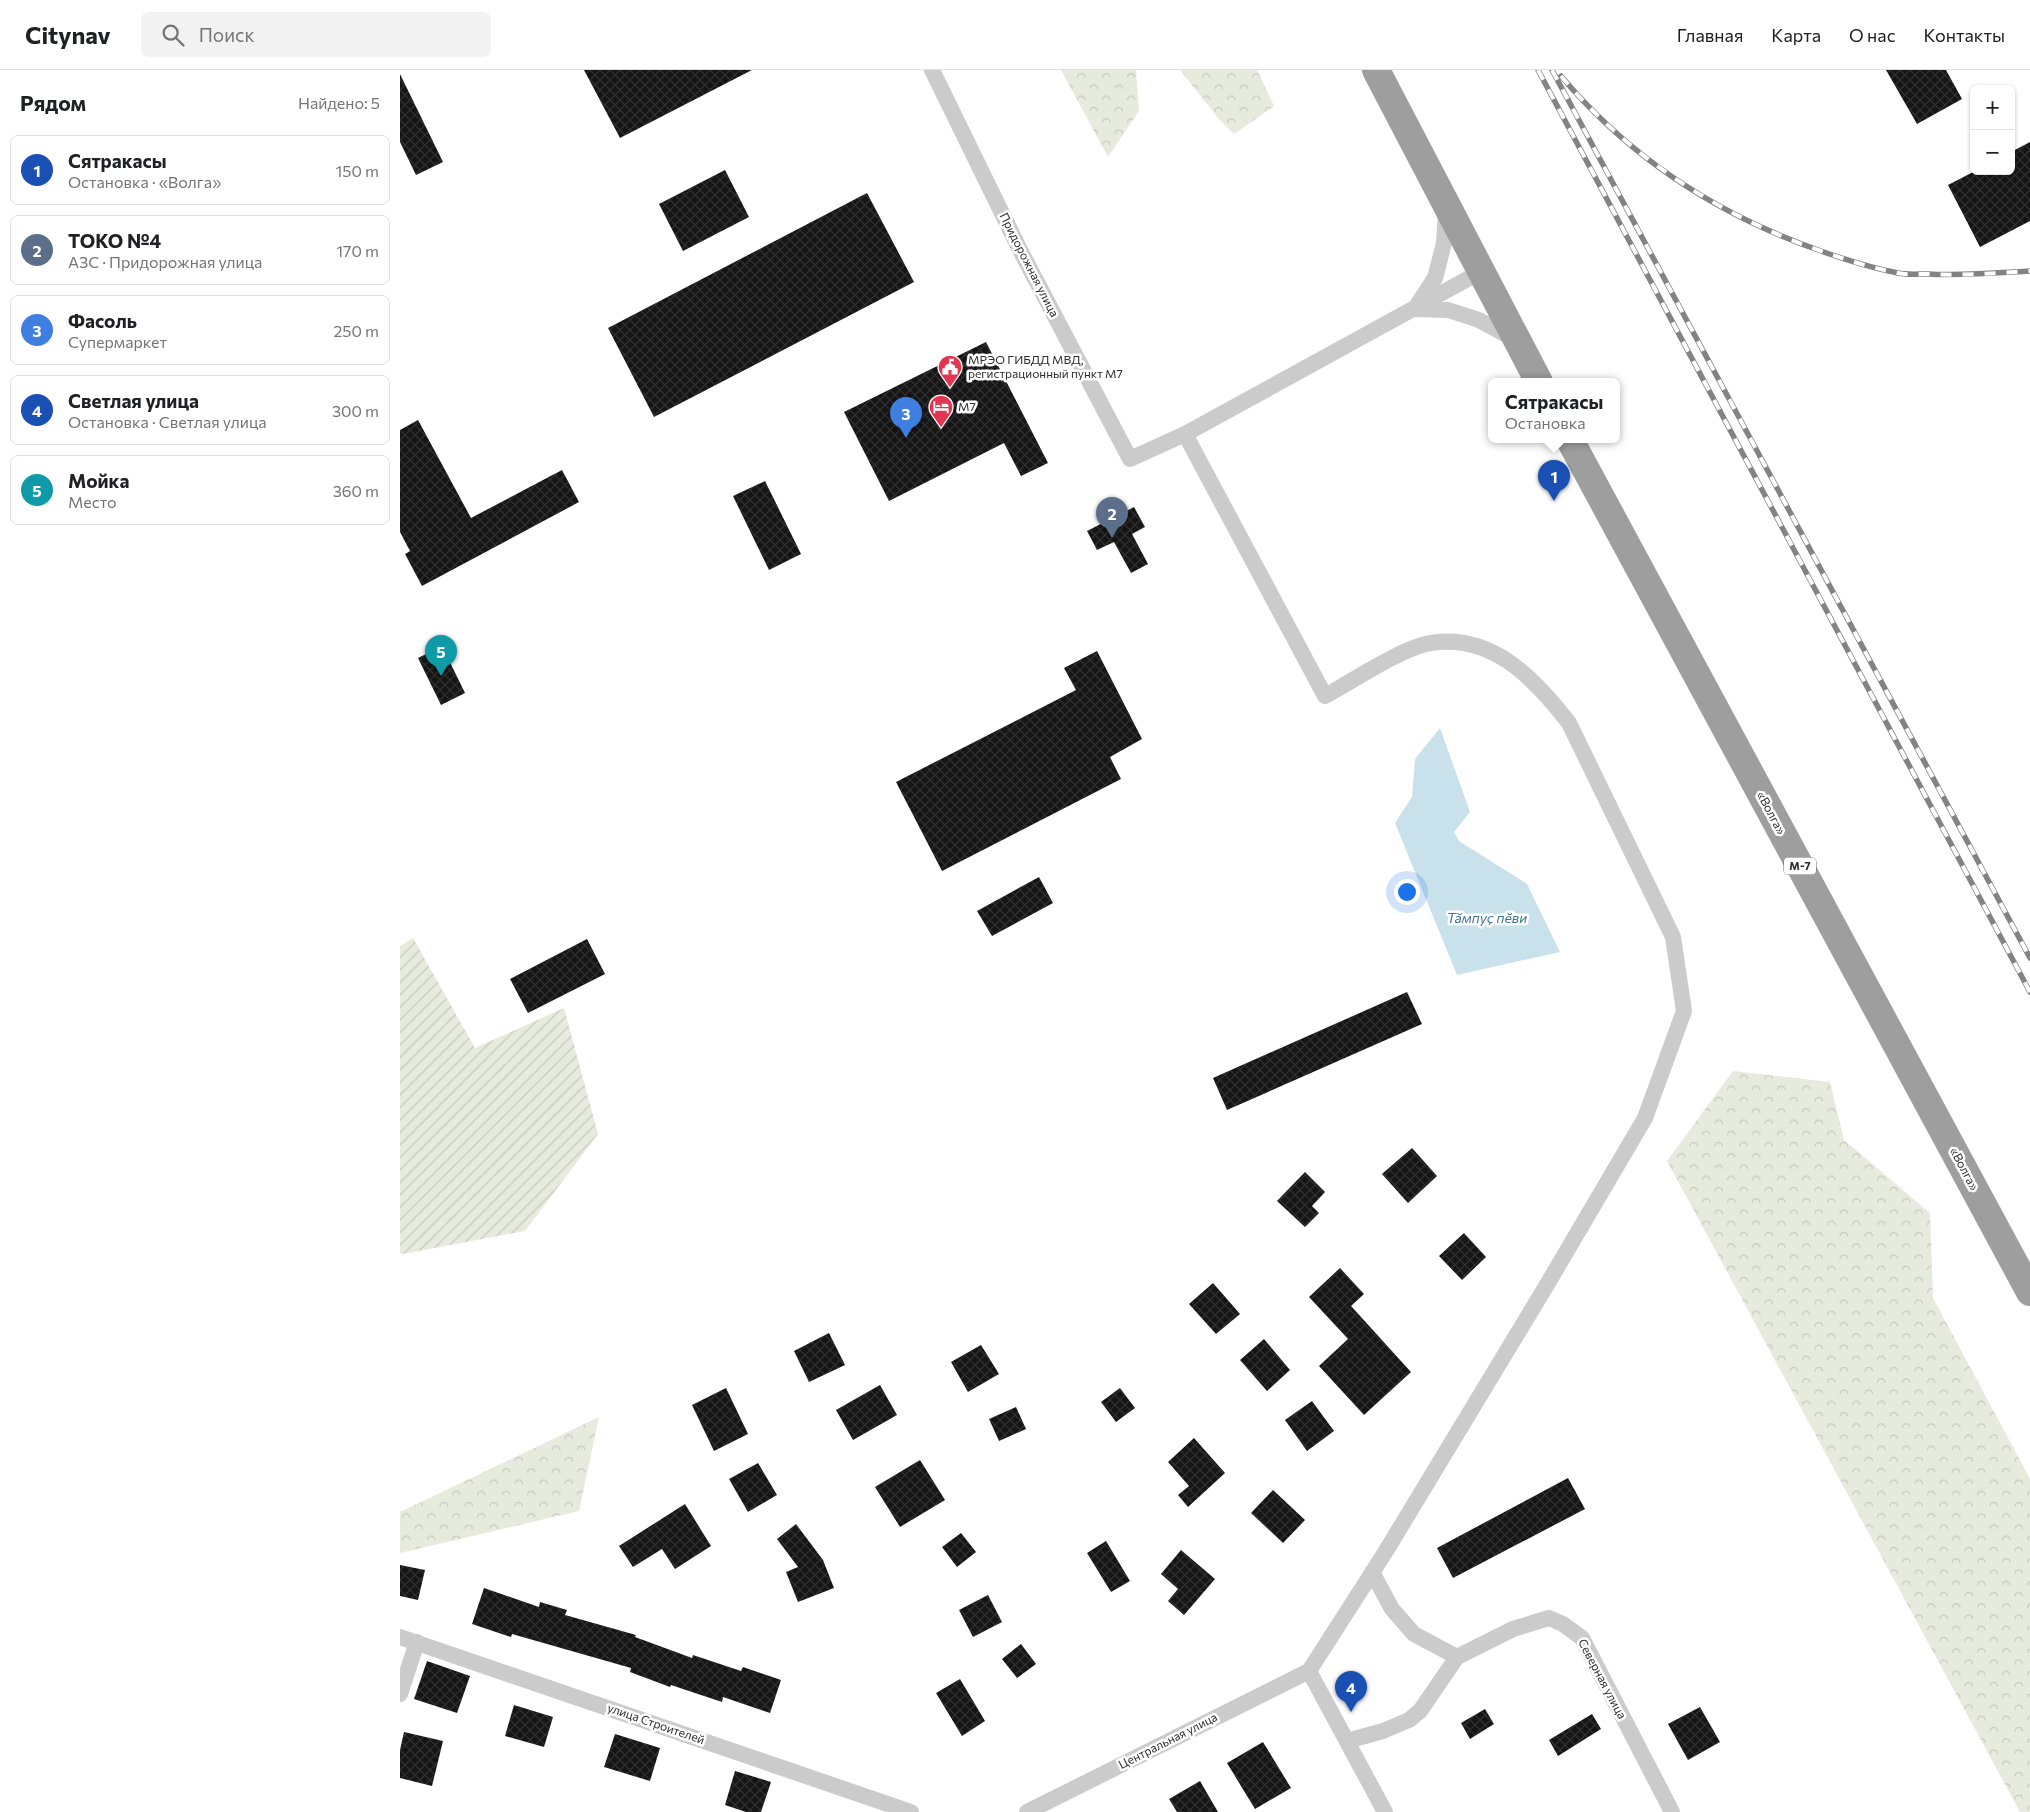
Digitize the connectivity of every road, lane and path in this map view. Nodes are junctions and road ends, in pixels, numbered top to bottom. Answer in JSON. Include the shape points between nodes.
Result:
{"nodes":[{"id":1,"x":932,"y":70,"type":"edge"},
{"id":2,"x":1376,"y":70,"type":"edge"},
{"id":3,"x":1446,"y":206,"type":"junction"},
{"id":4,"x":1482,"y":271,"type":"junction"},
{"id":5,"x":1415,"y":309,"type":"junction"},
{"id":6,"x":1518,"y":341,"type":"junction"},
{"id":7,"x":1538,"y":378,"type":"edge"},
{"id":8,"x":1185,"y":434,"type":"junction"},
{"id":9,"x":1572,"y":443,"type":"edge"},
{"id":10,"x":2030,"y":1292,"type":"edge"},
{"id":11,"x":1372,"y":1572,"type":"junction"},
{"id":12,"x":400,"y":1637,"type":"edge"},
{"id":13,"x":417,"y":1642,"type":"junction"},
{"id":14,"x":1457,"y":1657,"type":"junction"},
{"id":15,"x":1309,"y":1671,"type":"junction"},
{"id":16,"x":400,"y":1694,"type":"edge"},
{"id":17,"x":1347,"y":1741,"type":"junction"},
{"id":18,"x":911,"y":1812,"type":"edge"},
{"id":19,"x":1027,"y":1812,"type":"edge"},
{"id":20,"x":1385,"y":1812,"type":"edge"},
{"id":21,"x":1672,"y":1812,"type":"edge"}],
"edges":[{"from":1,"to":8,"type":"street","name":"Придорожная улица","via":[[1019,248],[1130,459]]},
{"from":2,"to":3,"type":"highway"},
{"from":3,"to":4,"type":"highway"},
{"from":3,"to":5,"type":"street","via":[[1444,243],[1435,278]]},
{"from":4,"to":5,"type":"street"},
{"from":4,"to":6,"type":"highway"},
{"from":5,"to":6,"type":"street","via":[[1448,310],[1479,320]]},
{"from":5,"to":8,"type":"street"},
{"from":6,"to":7,"type":"highway"},
{"from":8,"to":11,"type":"street","via":[[1325,696],[1402,654],[1430,643],[1466,642],[1495,653],[1520,669],[1569,723],[1673,936],[1684,1011],[1646,1118]]},
{"from":9,"to":10,"type":"highway","name":"«Волга»","number":"М-7"},
{"from":11,"to":14,"type":"street","via":[[1392,1609],[1414,1634]]},
{"from":11,"to":15,"type":"street"},
{"from":12,"to":13,"type":"street","name":"улица Строителей"},
{"from":13,"to":16,"type":"street"},
{"from":13,"to":18,"type":"street","name":"улица Строителей"},
{"from":14,"to":17,"type":"street","name":"Северная улица","via":[[1420,1711],[1409,1720],[1383,1732]]},
{"from":14,"to":21,"type":"street","name":"Северная улица","via":[[1513,1629],[1549,1618],[1563,1624],[1582,1638]]},
{"from":15,"to":17,"type":"street"},
{"from":15,"to":19,"type":"street","name":"Центральная улица"},
{"from":17,"to":20,"type":"street"}]}
